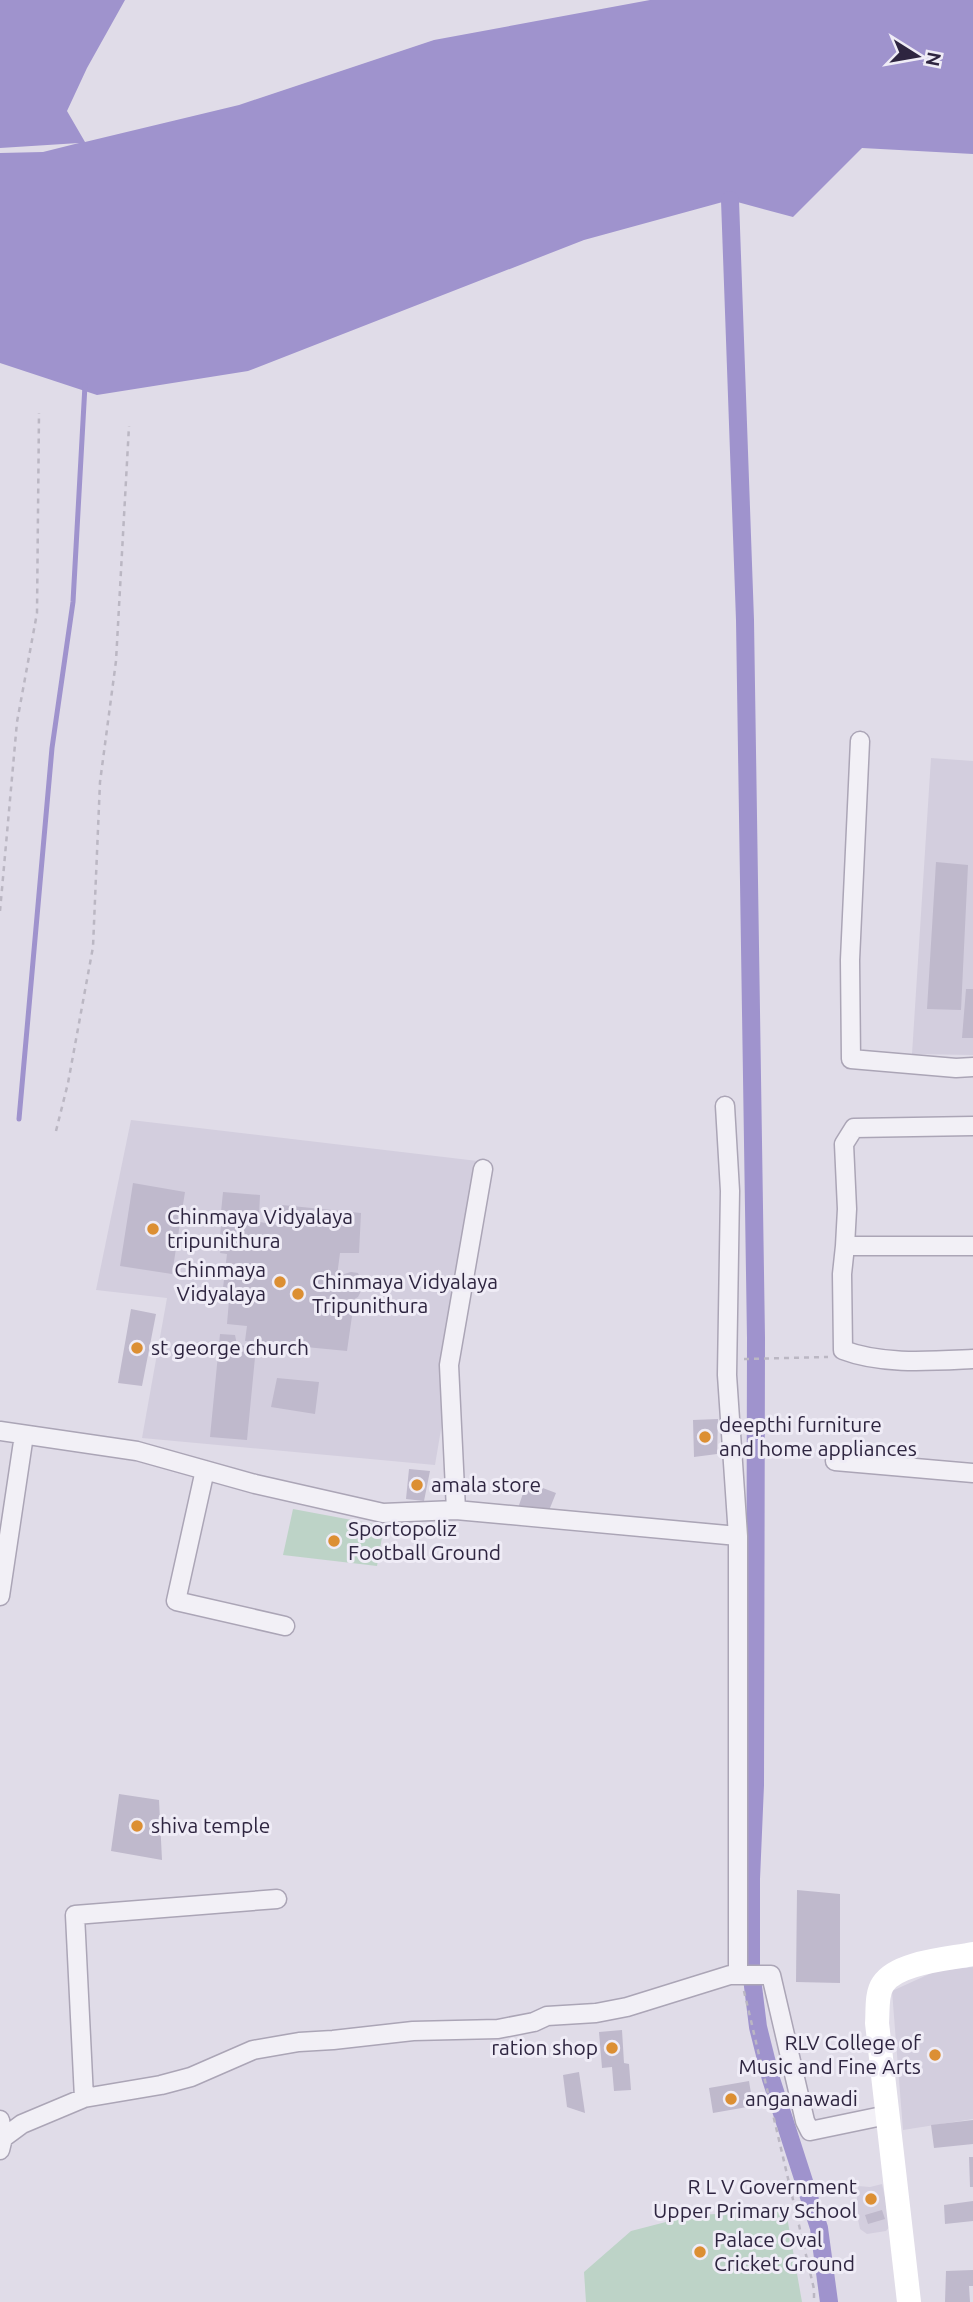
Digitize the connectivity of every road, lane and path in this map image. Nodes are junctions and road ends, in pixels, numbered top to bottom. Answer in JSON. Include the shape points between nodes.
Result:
{"nodes":[{"id":1,"x":38,"y":413,"type":"dead end"},
{"id":2,"x":129,"y":426,"type":"dead end"},
{"id":3,"x":860,"y":741,"type":"dead end"},
{"id":4,"x":0,"y":911,"type":"edge"},
{"id":5,"x":973,"y":1067,"type":"edge"},
{"id":6,"x":725,"y":1106,"type":"dead end"},
{"id":7,"x":973,"y":1126,"type":"edge"},
{"id":8,"x":56,"y":1131,"type":"dead end"},
{"id":9,"x":483,"y":1169,"type":"dead end"},
{"id":10,"x":845,"y":1246,"type":"junction"},
{"id":11,"x":973,"y":1246,"type":"edge"},
{"id":12,"x":793,"y":1358,"type":"dead end"},
{"id":13,"x":742,"y":1359,"type":"dead end"},
{"id":14,"x":973,"y":1359,"type":"edge"},
{"id":15,"x":0,"y":1431,"type":"edge"},
{"id":16,"x":24,"y":1435,"type":"junction"},
{"id":17,"x":835,"y":1461,"type":"dead end"},
{"id":18,"x":205,"y":1470,"type":"junction"},
{"id":19,"x":973,"y":1473,"type":"edge"},
{"id":20,"x":456,"y":1510,"type":"junction"},
{"id":21,"x":737,"y":1536,"type":"junction"},
{"id":22,"x":0,"y":1596,"type":"edge"},
{"id":23,"x":285,"y":1626,"type":"dead end"},
{"id":24,"x":277,"y":1899,"type":"dead end"},
{"id":25,"x":973,"y":1954,"type":"edge"},
{"id":26,"x":748,"y":1976,"type":"junction"},
{"id":27,"x":84,"y":2098,"type":"junction"},
{"id":28,"x":887,"y":2115,"type":"junction"},
{"id":29,"x":1,"y":2136,"type":"edge"},
{"id":30,"x":814,"y":2302,"type":"edge"},
{"id":31,"x":909,"y":2302,"type":"edge"}],
"edges":[{"from":1,"to":4,"type":"path","via":[[37,613],[17,722]]},
{"from":2,"to":8,"type":"path","via":[[116,661],[100,782],[93,947]]},
{"from":3,"to":5,"type":"street","via":[[850,960],[851,1059]]},
{"from":6,"to":21,"type":"street","via":[[730,1191],[727,1375]]},
{"from":7,"to":10,"type":"street","via":[[854,1129],[844,1144]]},
{"from":9,"to":20,"type":"street","via":[[449,1365]]},
{"from":10,"to":11,"type":"street"},
{"from":10,"to":14,"type":"street","via":[[843,1350],[860,1357]]},
{"from":12,"to":13,"type":"path"},
{"from":15,"to":16,"type":"street"},
{"from":16,"to":18,"type":"street","via":[[137,1451]]},
{"from":16,"to":22,"type":"street"},
{"from":17,"to":19,"type":"street"},
{"from":18,"to":20,"type":"street","via":[[383,1513]]},
{"from":18,"to":23,"type":"street","via":[[176,1601]]},
{"from":20,"to":21,"type":"street"},
{"from":21,"to":26,"type":"street","via":[[737,1961]]},
{"from":24,"to":27,"type":"street","via":[[75,1915]]},
{"from":25,"to":28,"type":"main road","via":[[909,1967],[883,1983],[877,2023]]},
{"from":26,"to":27,"type":"street","via":[[730,1976],[627,2007],[547,2015],[498,2029],[412,2031],[282,2044],[253,2050],[191,2077]]},
{"from":26,"to":28,"type":"street","via":[[771,1975],[810,2131]]},
{"from":26,"to":30,"type":"path"},
{"from":27,"to":29,"type":"street"},
{"from":28,"to":31,"type":"main road"}]}
